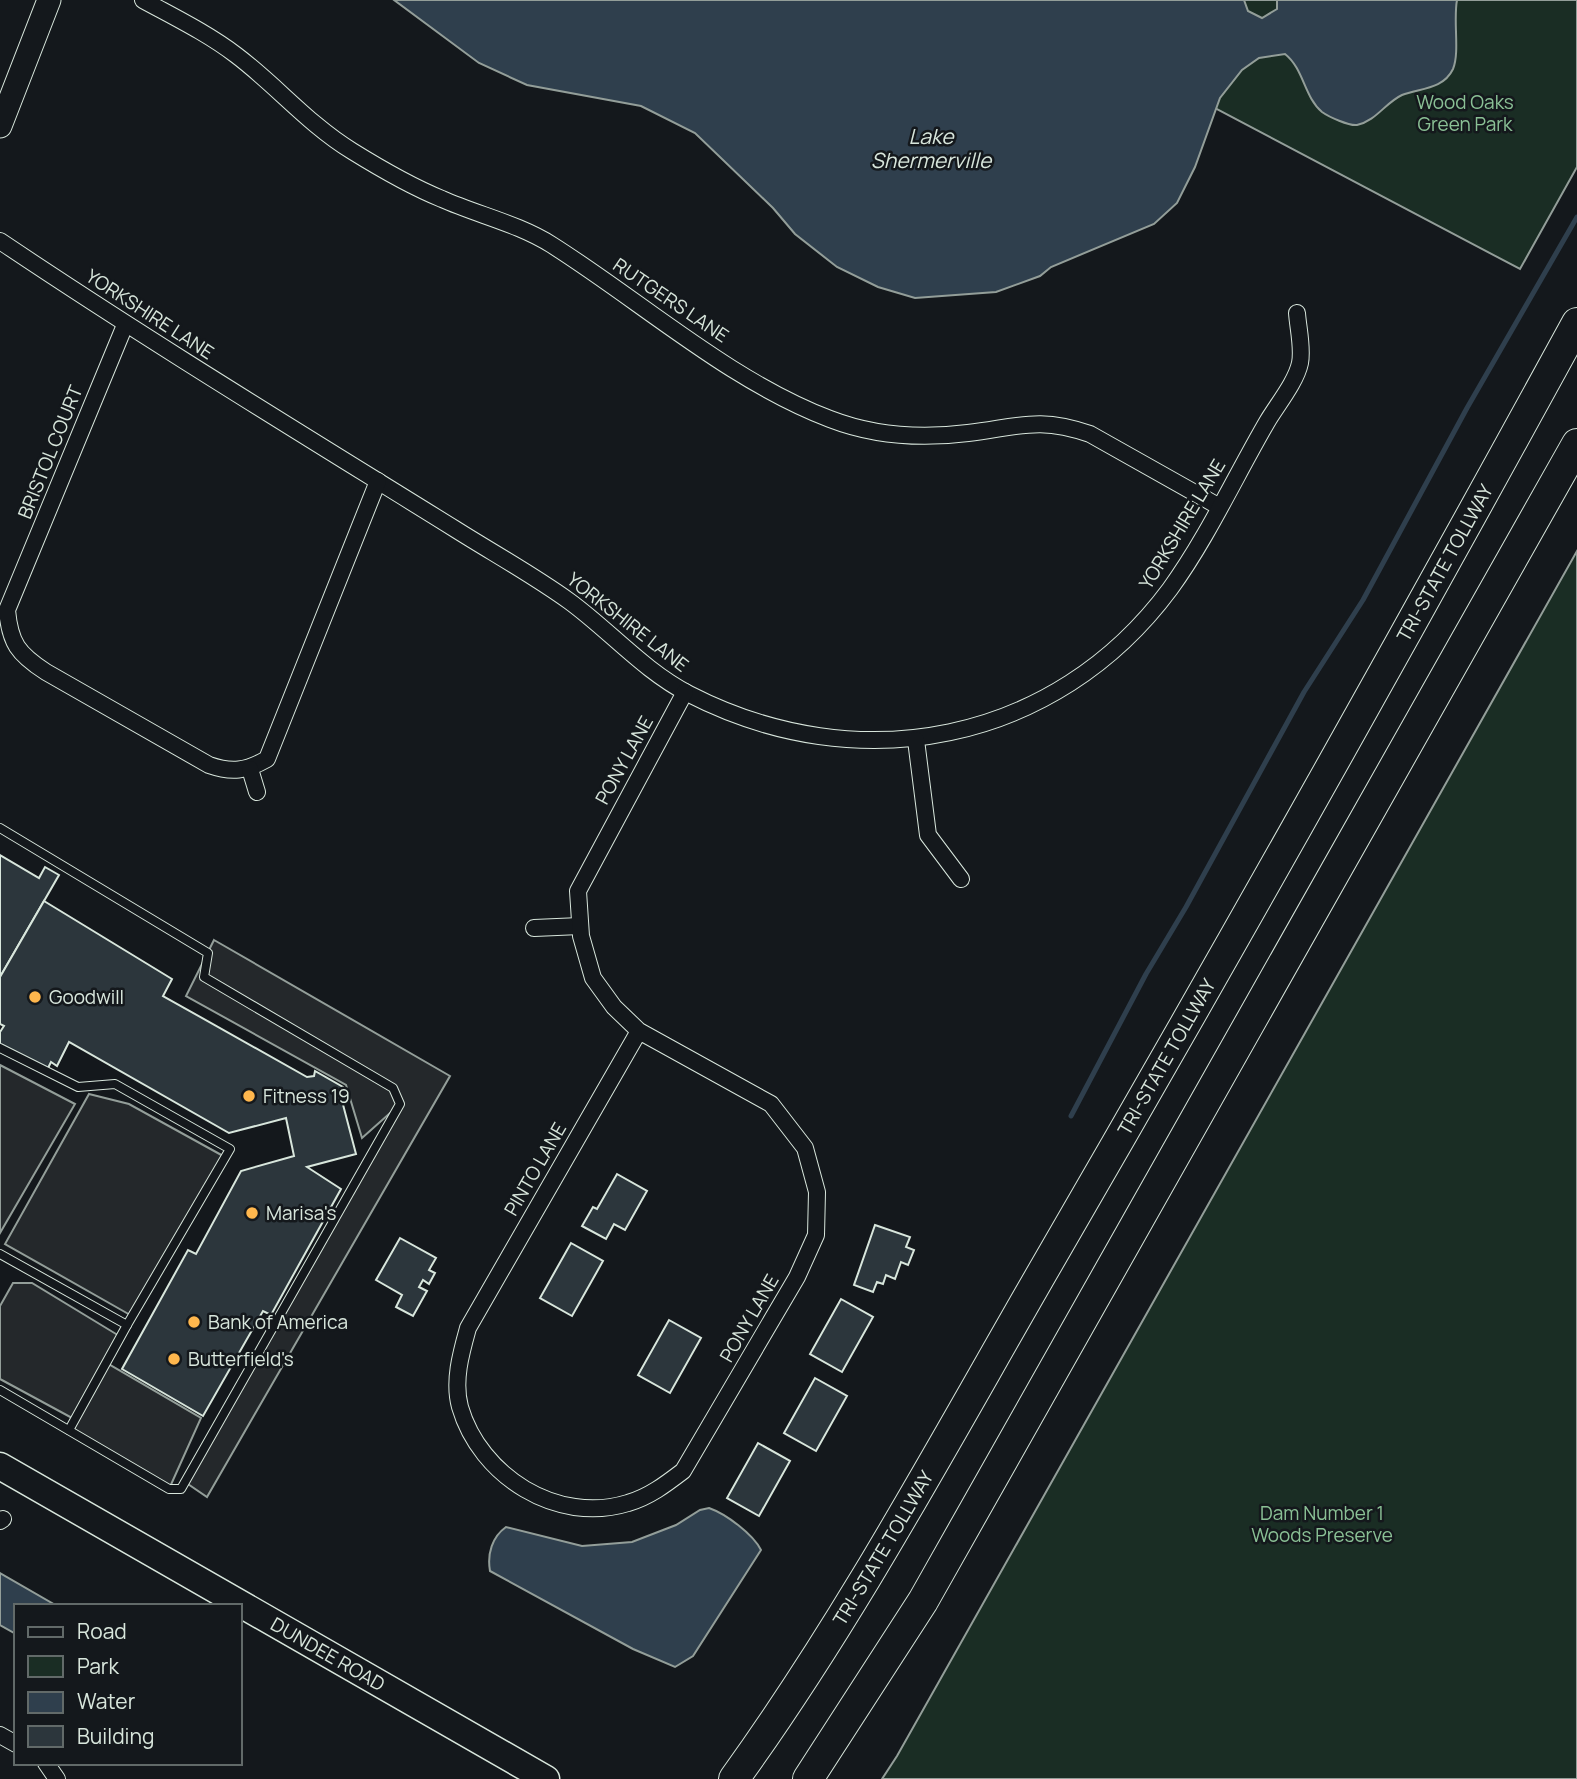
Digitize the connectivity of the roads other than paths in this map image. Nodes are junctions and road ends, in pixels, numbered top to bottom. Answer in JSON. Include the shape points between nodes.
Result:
{"nodes":[{"id":1,"x":49,"y":0,"type":"edge"},
{"id":2,"x":143,"y":0,"type":"edge"},
{"id":3,"x":0,"y":126,"type":"edge"},
{"id":4,"x":0,"y":241,"type":"edge"},
{"id":5,"x":1297,"y":313,"type":"dead end"},
{"id":6,"x":1577,"y":323,"type":"edge"},
{"id":7,"x":125,"y":324,"type":"junction"},
{"id":8,"x":1577,"y":444,"type":"edge"},
{"id":9,"x":378,"y":481,"type":"junction"},
{"id":10,"x":1218,"y":506,"type":"junction"},
{"id":11,"x":5,"y":637,"type":"edge"},
{"id":12,"x":685,"y":692,"type":"junction"},
{"id":13,"x":916,"y":740,"type":"junction"},
{"id":14,"x":250,"y":769,"type":"junction"},
{"id":15,"x":257,"y":792,"type":"dead end"},
{"id":16,"x":0,"y":828,"type":"edge"},
{"id":17,"x":961,"y":879,"type":"dead end"},
{"id":18,"x":580,"y":926,"type":"junction"},
{"id":19,"x":534,"y":928,"type":"dead end"},
{"id":20,"x":639,"y":1031,"type":"junction"},
{"id":21,"x":0,"y":1048,"type":"edge"},
{"id":22,"x":0,"y":1254,"type":"edge"},
{"id":23,"x":127,"y":1325,"type":"junction"},
{"id":24,"x":468,"y":1328,"type":"joint"},
{"id":25,"x":0,"y":1390,"type":"edge"},
{"id":26,"x":69,"y":1430,"type":"junction"},
{"id":27,"x":0,"y":1466,"type":"edge"},
{"id":28,"x":241,"y":1604,"type":"edge"},
{"id":29,"x":242,"y":1605,"type":"edge"},
{"id":30,"x":546,"y":1779,"type":"edge"},
{"id":31,"x":734,"y":1779,"type":"edge"},
{"id":32,"x":808,"y":1779,"type":"edge"}],
"edges":[{"from":1,"to":3,"type":"main road"},
{"from":2,"to":10,"type":"street","name":"RUTGERS LANE","via":[[237,55],[345,147],[399,179],[549,243],[772,393],[832,420],[895,435],[968,433],[1030,423],[1069,427],[1090,434]]},
{"from":4,"to":7,"type":"street","name":"YORKSHIRE LANE"},
{"from":5,"to":10,"type":"street","name":"YORKSHIRE LANE","via":[[1300,365]]},
{"from":6,"to":31,"type":"highway","name":"TRI-STATE TOLLWAY","via":[[1387,670],[1071,1224],[868,1572]]},
{"from":7,"to":9,"type":"street","name":"YORKSHIRE LANE"},
{"from":7,"to":11,"type":"street","name":"BRISTOL COURT","via":[[7,610]]},
{"from":8,"to":32,"type":"highway","via":[[923,1601]]},
{"from":9,"to":12,"type":"street","name":"YORKSHIRE LANE","via":[[568,600]]},
{"from":9,"to":14,"type":"street","via":[[277,740],[267,759]]},
{"from":10,"to":13,"type":"street","name":"YORKSHIRE LANE","via":[[1181,574],[1152,612],[1087,673],[1001,718]]},
{"from":11,"to":14,"type":"street","name":"BRISTOL COURT","via":[[46,672],[209,765],[230,772]]},
{"from":12,"to":13,"type":"street","name":"YORKSHIRE LANE","via":[[766,726],[854,740]]},
{"from":12,"to":18,"type":"street","name":"PONY LANE","via":[[578,891]]},
{"from":13,"to":17,"type":"street","via":[[928,835]]},
{"from":14,"to":15,"type":"street"},
{"from":16,"to":26,"type":"lane","via":[[208,953],[204,977],[393,1088],[400,1104],[181,1489],[169,1489]]},
{"from":18,"to":19,"type":"street"},
{"from":18,"to":20,"type":"street","name":"PONY LANE","via":[[593,978]]},
{"from":20,"to":24,"type":"street","name":"PINTO LANE"},
{"from":20,"to":24,"type":"street","name":"PONY LANE","via":[[771,1104],[805,1148],[817,1192],[816,1236],[739,1378],[683,1471],[657,1490],[627,1504],[588,1508],[548,1502],[508,1479],[478,1448],[460,1406],[458,1366]]},
{"from":21,"to":23,"type":"lane","via":[[78,1087],[115,1084],[230,1149]]},
{"from":22,"to":23,"type":"lane"},
{"from":23,"to":26,"type":"lane"},
{"from":25,"to":26,"type":"lane"},
{"from":27,"to":28,"type":"main road","name":"DUNDEE ROAD"},
{"from":29,"to":30,"type":"main road","name":"DUNDEE ROAD"}]}
